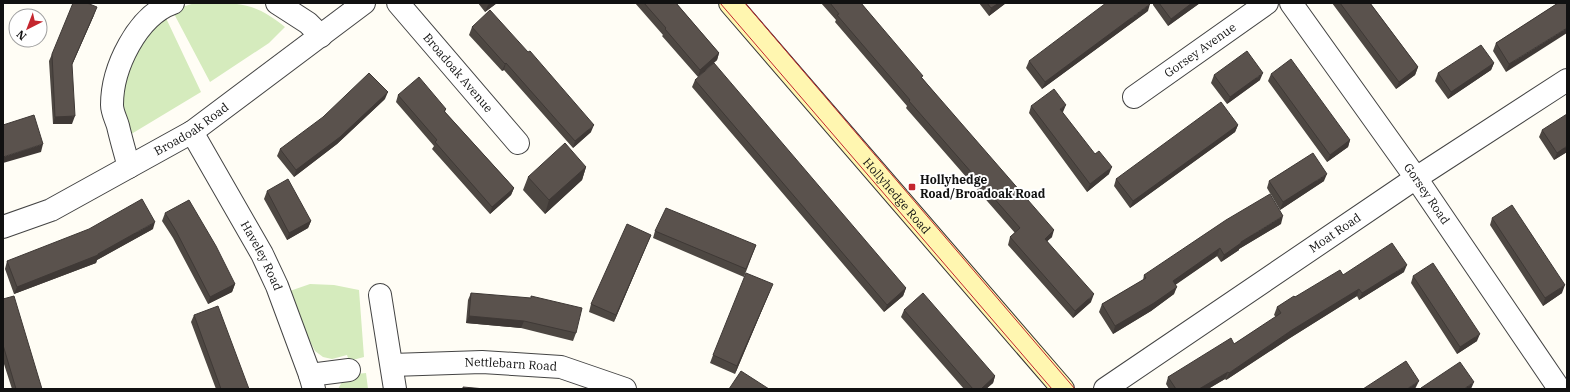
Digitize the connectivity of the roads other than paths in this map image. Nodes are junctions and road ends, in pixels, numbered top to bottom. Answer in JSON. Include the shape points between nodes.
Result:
{"nodes":[{"id":1,"x":277,"y":3,"type":"edge"},
{"id":2,"x":364,"y":3,"type":"edge"},
{"id":3,"x":398,"y":3,"type":"edge"},
{"id":4,"x":730,"y":3,"type":"edge"},
{"id":5,"x":1267,"y":3,"type":"edge"},
{"id":6,"x":1291,"y":3,"type":"edge"},
{"id":7,"x":167,"y":4,"type":"edge"},
{"id":8,"x":321,"y":36,"type":"junction"},
{"id":9,"x":1567,"y":80,"type":"edge"},
{"id":10,"x":1134,"y":97,"type":"dead end"},
{"id":11,"x":192,"y":132,"type":"junction"},
{"id":12,"x":518,"y":143,"type":"dead end"},
{"id":13,"x":129,"y":167,"type":"junction"},
{"id":14,"x":1416,"y":178,"type":"junction"},
{"id":15,"x":3,"y":227,"type":"edge"},
{"id":16,"x":380,"y":295,"type":"dead end"},
{"id":17,"x":392,"y":366,"type":"junction"},
{"id":18,"x":349,"y":370,"type":"dead end"},
{"id":19,"x":312,"y":382,"type":"edge"},
{"id":20,"x":1560,"y":386,"type":"edge"},
{"id":21,"x":395,"y":389,"type":"edge"},
{"id":22,"x":625,"y":389,"type":"edge"},
{"id":23,"x":1063,"y":389,"type":"edge"},
{"id":24,"x":1105,"y":389,"type":"edge"}],
"edges":[{"from":1,"to":8,"type":"street","via":[[308,22]]},
{"from":2,"to":8,"type":"street","name":"Broadoak Road"},
{"from":3,"to":12,"type":"street","name":"Broadoak Avenue"},
{"from":4,"to":23,"type":"street","name":"Hollyhedge Road"},
{"from":5,"to":10,"type":"street","name":"Gorsey Avenue"},
{"from":6,"to":14,"type":"street","name":"Gorsey Road"},
{"from":7,"to":13,"type":"street","via":[[146,20],[119,65],[114,83],[112,107]]},
{"from":8,"to":11,"type":"street","name":"Broadoak Road"},
{"from":9,"to":14,"type":"street","name":"Moat Road"},
{"from":11,"to":13,"type":"street","name":"Broadoak Road"},
{"from":11,"to":19,"type":"street","name":"Haveley Road","via":[[262,254],[277,286]]},
{"from":13,"to":15,"type":"street","name":"Broadoak Road","via":[[51,210]]},
{"from":14,"to":20,"type":"street","name":"Gorsey Road"},
{"from":14,"to":24,"type":"street","name":"Moat Road"},
{"from":16,"to":17,"type":"street"},
{"from":17,"to":21,"type":"street"},
{"from":17,"to":22,"type":"street","name":"Nettlebarn Road","via":[[482,362],[562,367]]},
{"from":18,"to":19,"type":"street"}]}
